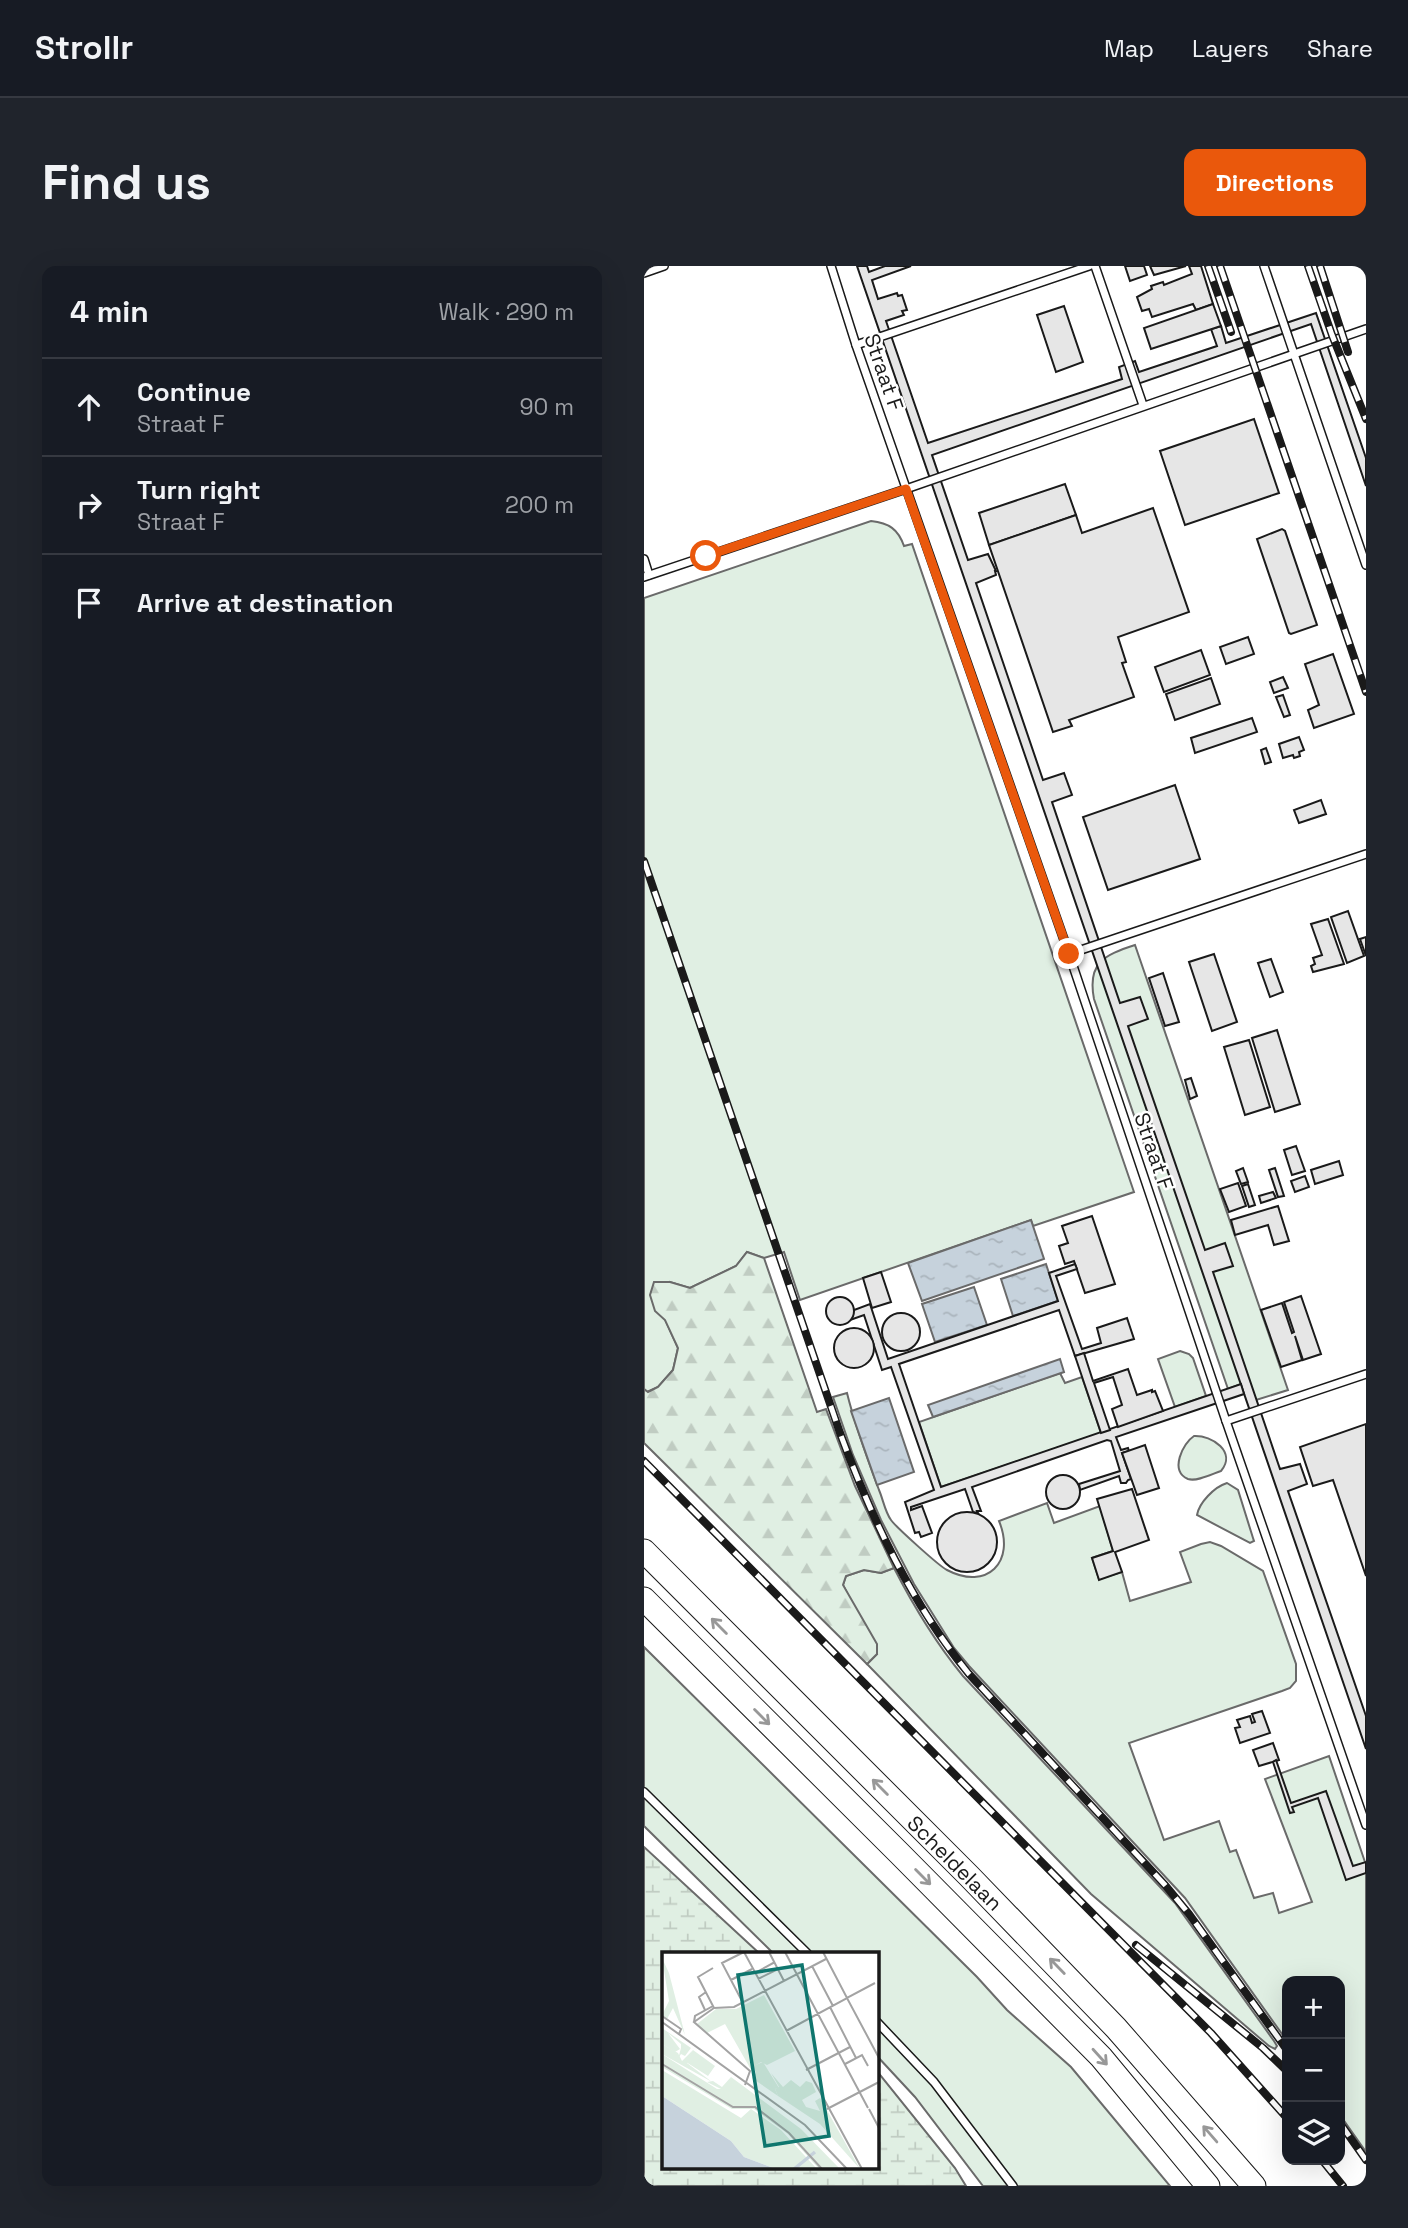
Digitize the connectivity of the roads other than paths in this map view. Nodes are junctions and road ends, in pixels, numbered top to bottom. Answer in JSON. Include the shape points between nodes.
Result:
{"nodes":[{"id":1,"x":664,"y":266,"type":"edge"},
{"id":2,"x":1089,"y":266,"type":"edge"},
{"id":3,"x":1095,"y":266,"type":"edge"},
{"id":4,"x":1264,"y":266,"type":"edge"},
{"id":5,"x":833,"y":267,"type":"edge"},
{"id":6,"x":644,"y":273,"type":"edge"},
{"id":7,"x":1366,"y":329,"type":"edge"},
{"id":8,"x":856,"y":345,"type":"junction"},
{"id":9,"x":1294,"y":353,"type":"junction"},
{"id":10,"x":1143,"y":405,"type":"junction"},
{"id":11,"x":906,"y":489,"type":"junction"},
{"id":12,"x":644,"y":559,"type":"edge"},
{"id":13,"x":1366,"y":565,"type":"edge"},
{"id":14,"x":647,"y":576,"type":"edge"},
{"id":15,"x":1366,"y":854,"type":"edge"},
{"id":16,"x":1069,"y":954,"type":"junction"},
{"id":17,"x":1366,"y":1374,"type":"edge"},
{"id":18,"x":1226,"y":1421,"type":"junction"},
{"id":19,"x":644,"y":1551,"type":"edge"},
{"id":20,"x":644,"y":1599,"type":"edge"},
{"id":21,"x":644,"y":1793,"type":"edge"},
{"id":22,"x":1366,"y":1825,"type":"edge"},
{"id":23,"x":806,"y":1952,"type":"edge"},
{"id":24,"x":878,"y":2023,"type":"edge"},
{"id":25,"x":1013,"y":2186,"type":"edge"},
{"id":26,"x":1208,"y":2186,"type":"edge"},
{"id":27,"x":1254,"y":2186,"type":"edge"}],
"edges":[{"from":1,"to":6,"type":"lane"},
{"from":2,"to":8,"type":"lane"},
{"from":3,"to":10,"type":"lane"},
{"from":4,"to":9,"type":"lane"},
{"from":5,"to":8,"type":"lane","name":"Straat F"},
{"from":7,"to":9,"type":"lane"},
{"from":8,"to":11,"type":"lane","name":"Straat F"},
{"from":9,"to":10,"type":"lane"},
{"from":9,"to":13,"type":"lane"},
{"from":10,"to":11,"type":"lane"},
{"from":11,"to":14,"type":"lane"},
{"from":11,"to":16,"type":"lane","name":"Straat F"},
{"from":12,"to":14,"type":"lane"},
{"from":15,"to":16,"type":"lane"},
{"from":16,"to":18,"type":"lane","name":"Straat F"},
{"from":17,"to":18,"type":"lane"},
{"from":18,"to":22,"type":"lane","name":"Straat F"},
{"from":27,"to":19,"type":"main road","name":"Scheldelaan","one_way":true,"via":[[1116,2028]]},
{"from":20,"to":26,"type":"main road","name":"Scheldelaan","one_way":true,"via":[[1101,2057]]},
{"from":21,"to":23,"type":"lane"},
{"from":24,"to":25,"type":"lane","via":[[933,2082]]}]}
